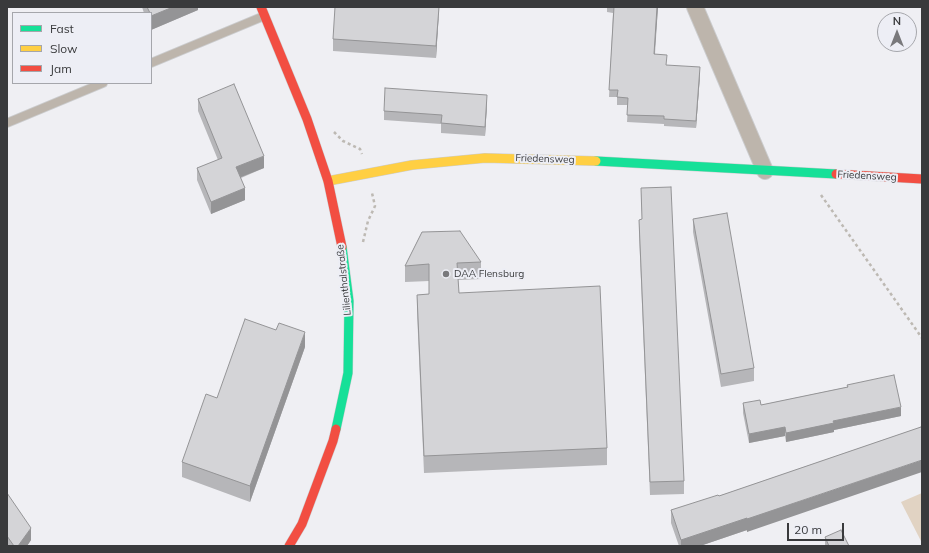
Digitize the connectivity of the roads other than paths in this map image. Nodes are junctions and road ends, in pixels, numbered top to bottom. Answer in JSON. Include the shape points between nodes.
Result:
{"nodes":[{"id":1,"x":696,"y":7,"type":"edge"},
{"id":2,"x":263,"y":11,"type":"edge"},
{"id":3,"x":152,"y":63,"type":"edge"},
{"id":4,"x":101,"y":84,"type":"edge"},
{"id":5,"x":7,"y":123,"type":"edge"},
{"id":6,"x":765,"y":171,"type":"junction"},
{"id":7,"x":922,"y":179,"type":"edge"},
{"id":8,"x":328,"y":181,"type":"junction"},
{"id":9,"x":289,"y":546,"type":"edge"}],
"edges":[{"from":1,"to":6,"type":"street"},
{"from":2,"to":3,"type":"lane","name":"Lilienthalstraße"},
{"from":2,"to":8,"type":"street","name":"Lilienthalstraße"},
{"from":4,"to":5,"type":"lane"},
{"from":6,"to":7,"type":"street","name":"Friedensweg"},
{"from":6,"to":8,"type":"street","name":"Friedensweg","via":[[564,159],[485,158],[412,165]]},
{"from":8,"to":9,"type":"street","name":"Lilienthalstraße","via":[[341,242],[349,301],[348,373],[333,441],[302,524]]}]}
